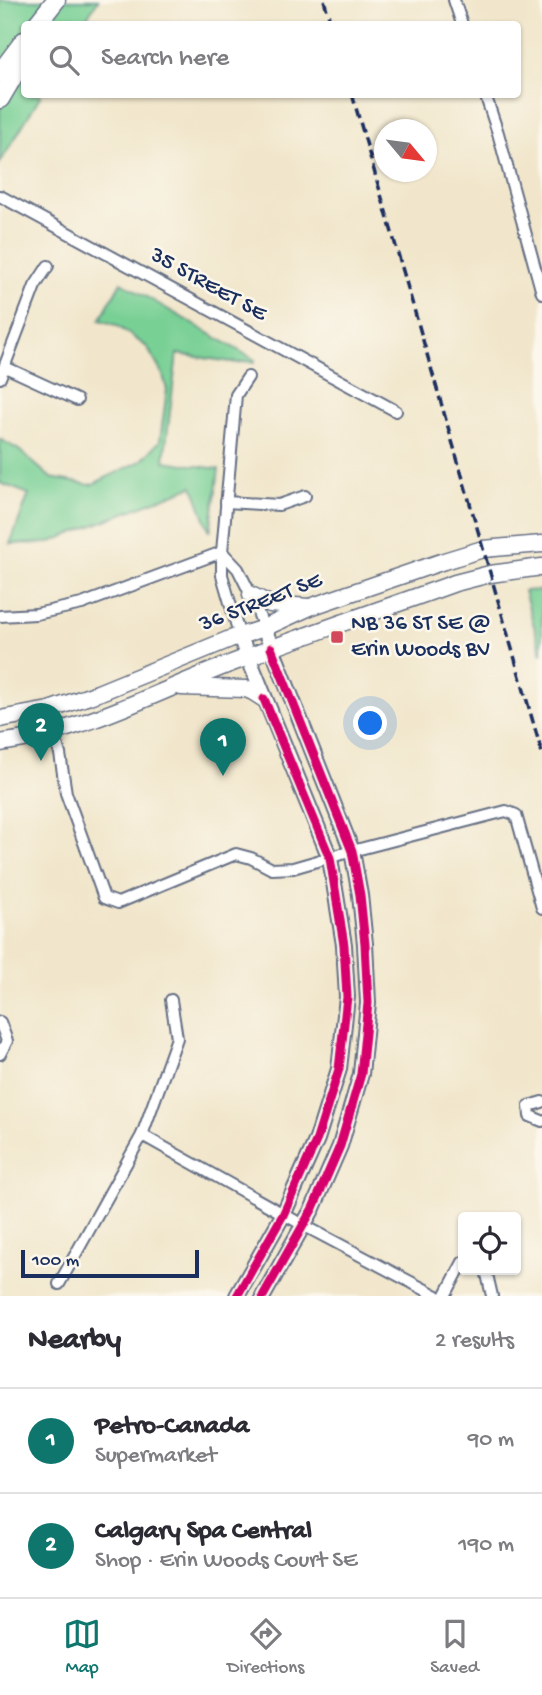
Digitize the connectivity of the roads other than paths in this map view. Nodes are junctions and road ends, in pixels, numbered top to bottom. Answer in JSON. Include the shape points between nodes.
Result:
{"nodes":[{"id":1,"x":58,"y":0,"type":"edge"},
{"id":2,"x":454,"y":0,"type":"edge"},
{"id":3,"x":40,"y":21,"type":"edge"},
{"id":4,"x":47,"y":21,"type":"edge"},
{"id":5,"x":461,"y":21,"type":"edge"},
{"id":6,"x":21,"y":45,"type":"edge"},
{"id":7,"x":21,"y":63,"type":"edge"},
{"id":8,"x":0,"y":73,"type":"edge"},
{"id":9,"x":486,"y":98,"type":"edge"},
{"id":10,"x":0,"y":99,"type":"edge"},
{"id":11,"x":0,"y":196,"type":"edge"},
{"id":12,"x":48,"y":266,"type":"dead end"},
{"id":13,"x":542,"y":293,"type":"edge"},
{"id":14,"x":5,"y":366,"type":"junction"},
{"id":15,"x":248,"y":377,"type":"dead end"},
{"id":16,"x":0,"y":378,"type":"edge"},
{"id":17,"x":77,"y":400,"type":"dead end"},
{"id":18,"x":396,"y":411,"type":"dead end"},
{"id":19,"x":305,"y":496,"type":"dead end"},
{"id":20,"x":226,"y":502,"type":"junction"},
{"id":21,"x":542,"y":544,"type":"edge"},
{"id":22,"x":222,"y":552,"type":"junction"},
{"id":23,"x":542,"y":567,"type":"edge"},
{"id":24,"x":251,"y":595,"type":"junction"},
{"id":25,"x":310,"y":607,"type":"junction"},
{"id":26,"x":0,"y":616,"type":"edge"},
{"id":27,"x":264,"y":628,"type":"junction"},
{"id":28,"x":240,"y":637,"type":"junction"},
{"id":29,"x":271,"y":648,"type":"junction"},
{"id":30,"x":247,"y":657,"type":"junction"},
{"id":31,"x":175,"y":687,"type":"junction"},
{"id":32,"x":264,"y":699,"type":"junction"},
{"id":33,"x":0,"y":719,"type":"edge"},
{"id":34,"x":54,"y":733,"type":"junction"},
{"id":35,"x":0,"y":743,"type":"edge"},
{"id":36,"x":352,"y":850,"type":"junction"},
{"id":37,"x":330,"y":858,"type":"junction"},
{"id":38,"x":542,"y":908,"type":"edge"},
{"id":39,"x":172,"y":1000,"type":"dead end"},
{"id":40,"x":0,"y":1022,"type":"edge"},
{"id":41,"x":0,"y":1054,"type":"edge"},
{"id":42,"x":542,"y":1102,"type":"edge"},
{"id":43,"x":542,"y":1121,"type":"edge"},
{"id":44,"x":142,"y":1135,"type":"junction"},
{"id":45,"x":283,"y":1214,"type":"junction"},
{"id":46,"x":303,"y":1226,"type":"junction"},
{"id":47,"x":458,"y":1271,"type":"edge"},
{"id":48,"x":487,"y":1275,"type":"edge"},
{"id":49,"x":59,"y":1284,"type":"dead end"},
{"id":50,"x":237,"y":1296,"type":"edge"},
{"id":51,"x":263,"y":1296,"type":"edge"},
{"id":52,"x":437,"y":1296,"type":"edge"},
{"id":53,"x":445,"y":1296,"type":"edge"},
{"id":54,"x":492,"y":1296,"type":"edge"}],
"edges":[{"from":1,"to":3,"type":"main road"},
{"from":1,"to":4,"type":"main road"},
{"from":2,"to":5,"type":"street"},
{"from":6,"to":8,"type":"main road"},
{"from":7,"to":10,"type":"main road"},
{"from":9,"to":13,"type":"street"},
{"from":11,"to":18,"type":"street","name":"35 STREET SE"},
{"from":12,"to":14,"type":"street","via":[[35,286]]},
{"from":14,"to":16,"type":"street"},
{"from":14,"to":17,"type":"street"},
{"from":15,"to":20,"type":"street","via":[[236,395]]},
{"from":19,"to":20,"type":"street","via":[[279,505]]},
{"from":20,"to":22,"type":"street"},
{"from":21,"to":25,"type":"main road","name":"36 STREET SE","via":[[483,550]]},
{"from":22,"to":24,"type":"street","via":[[238,569]]},
{"from":22,"to":26,"type":"street","via":[[82,604]]},
{"from":22,"to":28,"type":"street","via":[[222,575]]},
{"from":23,"to":29,"type":"main road","name":"36 STREET SE","via":[[455,583]]},
{"from":24,"to":25,"type":"main road","via":[[270,604]]},
{"from":24,"to":27,"type":"street"},
{"from":25,"to":27,"type":"main road","name":"36 STREET SE"},
{"from":27,"to":28,"type":"main road","name":"36 STREET SE"},
{"from":27,"to":29,"type":"street"},
{"from":28,"to":30,"type":"street"},
{"from":28,"to":33,"type":"main road","name":"36 STREET SE","via":[[49,710]]},
{"from":29,"to":30,"type":"main road","name":"36 STREET SE"},
{"from":29,"to":36,"type":"street"},
{"from":30,"to":31,"type":"main road","name":"36 STREET SE"},
{"from":30,"to":32,"type":"street"},
{"from":31,"to":32,"type":"main road","via":[[246,689]]},
{"from":31,"to":34,"type":"main road","name":"36 STREET SE"},
{"from":32,"to":37,"type":"street"},
{"from":34,"to":35,"type":"main road","name":"36 STREET SE"},
{"from":34,"to":37,"type":"street","via":[[66,793],[104,898],[118,903],[236,854],[272,869]]},
{"from":36,"to":37,"type":"street"},
{"from":36,"to":38,"type":"street","via":[[506,811],[516,815]]},
{"from":36,"to":46,"type":"street","via":[[368,1003],[360,1074],[340,1146]]},
{"from":37,"to":45,"type":"street","via":[[347,997],[339,1069],[317,1139]]},
{"from":39,"to":44,"type":"street","via":[[177,1038]]},
{"from":40,"to":41,"type":"street","via":[[7,1041]]},
{"from":42,"to":43,"type":"street","via":[[529,1106],[530,1116]]},
{"from":44,"to":45,"type":"street"},
{"from":44,"to":49,"type":"street"},
{"from":45,"to":46,"type":"street"},
{"from":45,"to":50,"type":"street"},
{"from":46,"to":51,"type":"street"},
{"from":46,"to":52,"type":"street"},
{"from":47,"to":53,"type":"street"},
{"from":48,"to":54,"type":"street"}]}
